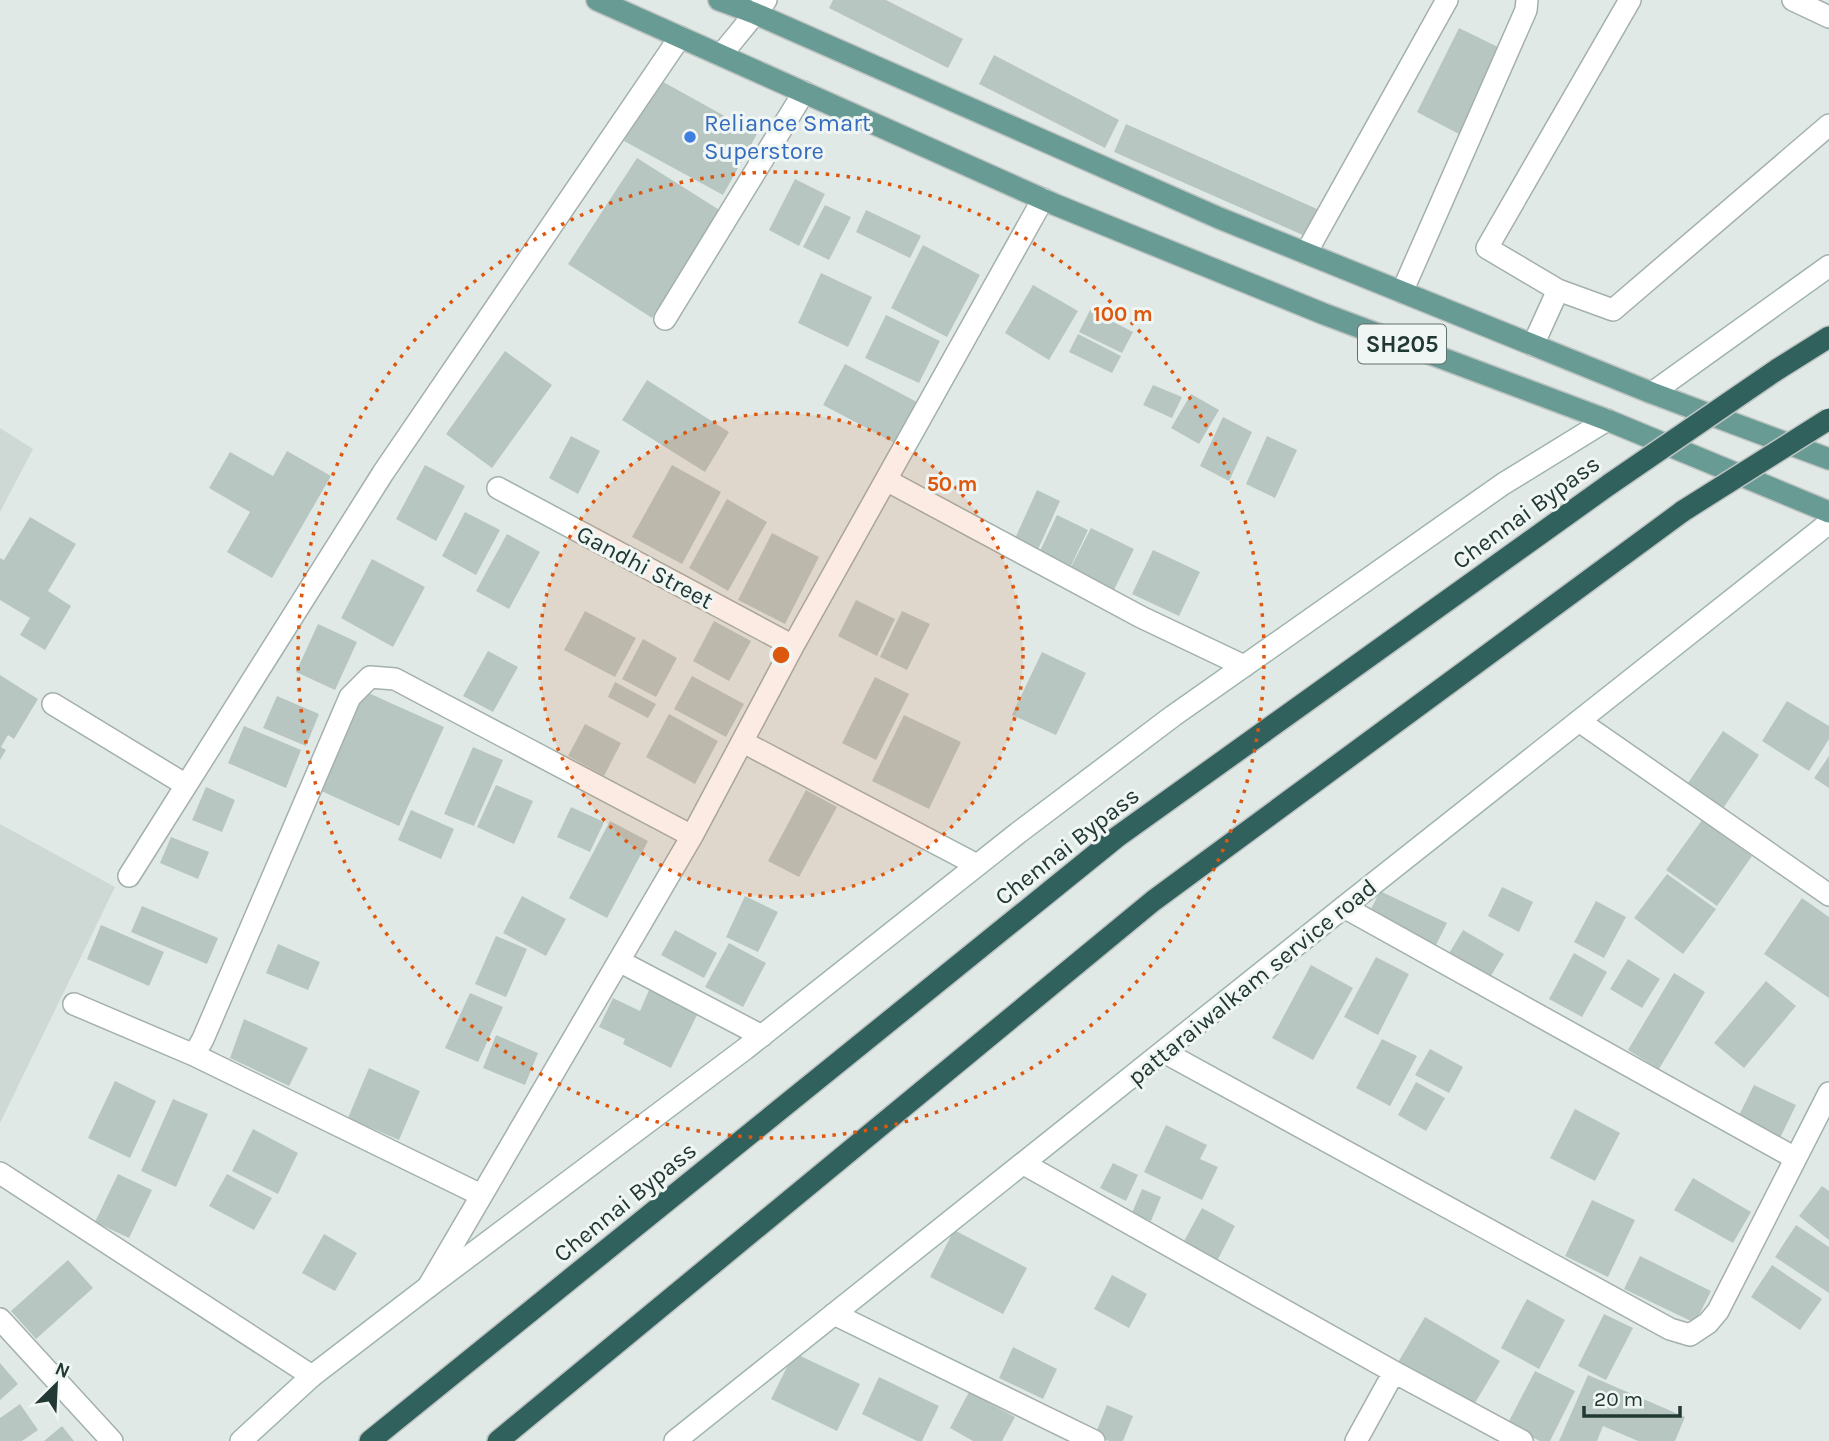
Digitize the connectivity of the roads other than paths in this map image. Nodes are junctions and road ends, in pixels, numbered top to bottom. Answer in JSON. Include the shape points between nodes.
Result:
{"nodes":[{"id":1,"x":597,"y":0,"type":"edge"},
{"id":2,"x":719,"y":0,"type":"edge"},
{"id":3,"x":1447,"y":0,"type":"edge"},
{"id":4,"x":1527,"y":0,"type":"edge"},
{"id":5,"x":1630,"y":0,"type":"edge"},
{"id":6,"x":1793,"y":0,"type":"edge"},
{"id":7,"x":760,"y":7,"type":"edge"},
{"id":8,"x":1829,"y":17,"type":"edge"},
{"id":9,"x":673,"y":33,"type":"junction"},
{"id":10,"x":721,"y":55,"type":"junction"},
{"id":11,"x":804,"y":92,"type":"junction"},
{"id":12,"x":1829,"y":125,"type":"edge"},
{"id":13,"x":1043,"y":199,"type":"junction"},
{"id":14,"x":1306,"y":253,"type":"junction"},
{"id":15,"x":1829,"y":266,"type":"edge"},
{"id":16,"x":1558,"y":290,"type":"junction"},
{"id":17,"x":1402,"y":292,"type":"junction"},
{"id":18,"x":664,"y":319,"type":"dead end"},
{"id":19,"x":1829,"y":337,"type":"edge"},
{"id":20,"x":1533,"y":345,"type":"junction"},
{"id":21,"x":1652,"y":393,"type":"junction"},
{"id":22,"x":1829,"y":419,"type":"edge"},
{"id":23,"x":1607,"y":421,"type":"junction"},
{"id":24,"x":1829,"y":459,"type":"edge"},
{"id":25,"x":886,"y":480,"type":"junction"},
{"id":26,"x":498,"y":488,"type":"dead end"},
{"id":27,"x":1829,"y":512,"type":"edge"},
{"id":28,"x":1829,"y":523,"type":"edge"},
{"id":29,"x":793,"y":646,"type":"junction"},
{"id":30,"x":1244,"y":666,"type":"junction"},
{"id":31,"x":52,"y":704,"type":"dead end"},
{"id":32,"x":1579,"y":721,"type":"junction"},
{"id":33,"x":743,"y":742,"type":"junction"},
{"id":34,"x":186,"y":785,"type":"junction"},
{"id":35,"x":692,"y":836,"type":"junction"},
{"id":36,"x":977,"y":866,"type":"junction"},
{"id":37,"x":129,"y":876,"type":"dead end"},
{"id":38,"x":1829,"y":895,"type":"edge"},
{"id":39,"x":1345,"y":907,"type":"junction"},
{"id":40,"x":619,"y":961,"type":"junction"},
{"id":41,"x":74,"y":1004,"type":"dead end"},
{"id":42,"x":761,"y":1036,"type":"junction"},
{"id":43,"x":1164,"y":1052,"type":"junction"},
{"id":44,"x":194,"y":1055,"type":"junction"},
{"id":45,"x":1829,"y":1093,"type":"edge"},
{"id":46,"x":1796,"y":1158,"type":"junction"},
{"id":47,"x":1024,"y":1164,"type":"junction"},
{"id":48,"x":0,"y":1173,"type":"edge"},
{"id":49,"x":481,"y":1195,"type":"junction"},
{"id":50,"x":428,"y":1287,"type":"junction"},
{"id":51,"x":834,"y":1314,"type":"junction"},
{"id":52,"x":0,"y":1319,"type":"edge"},
{"id":53,"x":1394,"y":1372,"type":"junction"},
{"id":54,"x":312,"y":1376,"type":"junction"},
{"id":55,"x":112,"y":1441,"type":"edge"},
{"id":56,"x":241,"y":1441,"type":"edge"},
{"id":57,"x":370,"y":1441,"type":"edge"},
{"id":58,"x":498,"y":1441,"type":"edge"},
{"id":59,"x":675,"y":1441,"type":"edge"},
{"id":60,"x":1094,"y":1441,"type":"edge"},
{"id":61,"x":1356,"y":1441,"type":"edge"},
{"id":62,"x":1522,"y":1441,"type":"edge"}],
"edges":[{"from":1,"to":9,"type":"main road"},
{"from":2,"to":7,"type":"main road"},
{"from":3,"to":14,"type":"street"},
{"from":4,"to":17,"type":"street","via":[[1527,9]]},
{"from":5,"to":16,"type":"street","via":[[1487,248]]},
{"from":6,"to":8,"type":"street"},
{"from":7,"to":10,"type":"street"},
{"from":7,"to":14,"type":"main road","via":[[1219,218]]},
{"from":9,"to":10,"type":"main road"},
{"from":9,"to":34,"type":"street","via":[[383,473]]},
{"from":10,"to":11,"type":"main road"},
{"from":11,"to":13,"type":"main road","number":"SH205"},
{"from":11,"to":18,"type":"street"},
{"from":12,"to":16,"type":"street","via":[[1613,310]]},
{"from":13,"to":23,"type":"main road","number":"SH205","via":[[1324,314]]},
{"from":13,"to":25,"type":"street"},
{"from":14,"to":17,"type":"main road"},
{"from":15,"to":21,"type":"street"},
{"from":16,"to":20,"type":"street"},
{"from":17,"to":20,"type":"main road"},
{"from":19,"to":57,"type":"highway","name":"Chennai Bypass","bridge":true,"via":[[1610,484],[1117,837]]},
{"from":20,"to":21,"type":"main road"},
{"from":21,"to":24,"type":"main road"},
{"from":22,"to":58,"type":"highway","bridge":true,"via":[[1683,511],[1153,901]]},
{"from":23,"to":27,"type":"main road","number":"SH205"},
{"from":23,"to":30,"type":"street","via":[[1503,484]]},
{"from":25,"to":29,"type":"street"},
{"from":25,"to":30,"type":"street","via":[[1141,617]]},
{"from":26,"to":29,"type":"street","name":"Gandhi Street"},
{"from":28,"to":32,"type":"street","name":"pattaraiwalkam service road"},
{"from":29,"to":33,"type":"street"},
{"from":30,"to":36,"type":"street"},
{"from":31,"to":34,"type":"street"},
{"from":32,"to":38,"type":"street"},
{"from":32,"to":39,"type":"street","name":"pattaraiwalkam service road"},
{"from":33,"to":35,"type":"street"},
{"from":33,"to":36,"type":"street"},
{"from":34,"to":37,"type":"street"},
{"from":35,"to":40,"type":"street"},
{"from":35,"to":44,"type":"street","via":[[395,679],[370,677],[350,697]]},
{"from":36,"to":42,"type":"street"},
{"from":39,"to":43,"type":"street","name":"pattaraiwalkam service road"},
{"from":39,"to":46,"type":"street"},
{"from":40,"to":42,"type":"street"},
{"from":40,"to":49,"type":"street"},
{"from":41,"to":44,"type":"street"},
{"from":42,"to":50,"type":"street"},
{"from":43,"to":46,"type":"street","via":[[1658,1323],[1690,1335],[1718,1311]]},
{"from":43,"to":47,"type":"street","name":"pattaraiwalkam service road"},
{"from":44,"to":49,"type":"street"},
{"from":45,"to":46,"type":"street"},
{"from":47,"to":51,"type":"street","name":"pattaraiwalkam service road"},
{"from":47,"to":53,"type":"street"},
{"from":48,"to":54,"type":"street"},
{"from":49,"to":50,"type":"street"},
{"from":50,"to":54,"type":"street"},
{"from":51,"to":59,"type":"street","name":"pattaraiwalkam service road"},
{"from":51,"to":60,"type":"street"},
{"from":52,"to":55,"type":"street"},
{"from":53,"to":61,"type":"street"},
{"from":53,"to":62,"type":"street"},
{"from":54,"to":56,"type":"street"}]}
